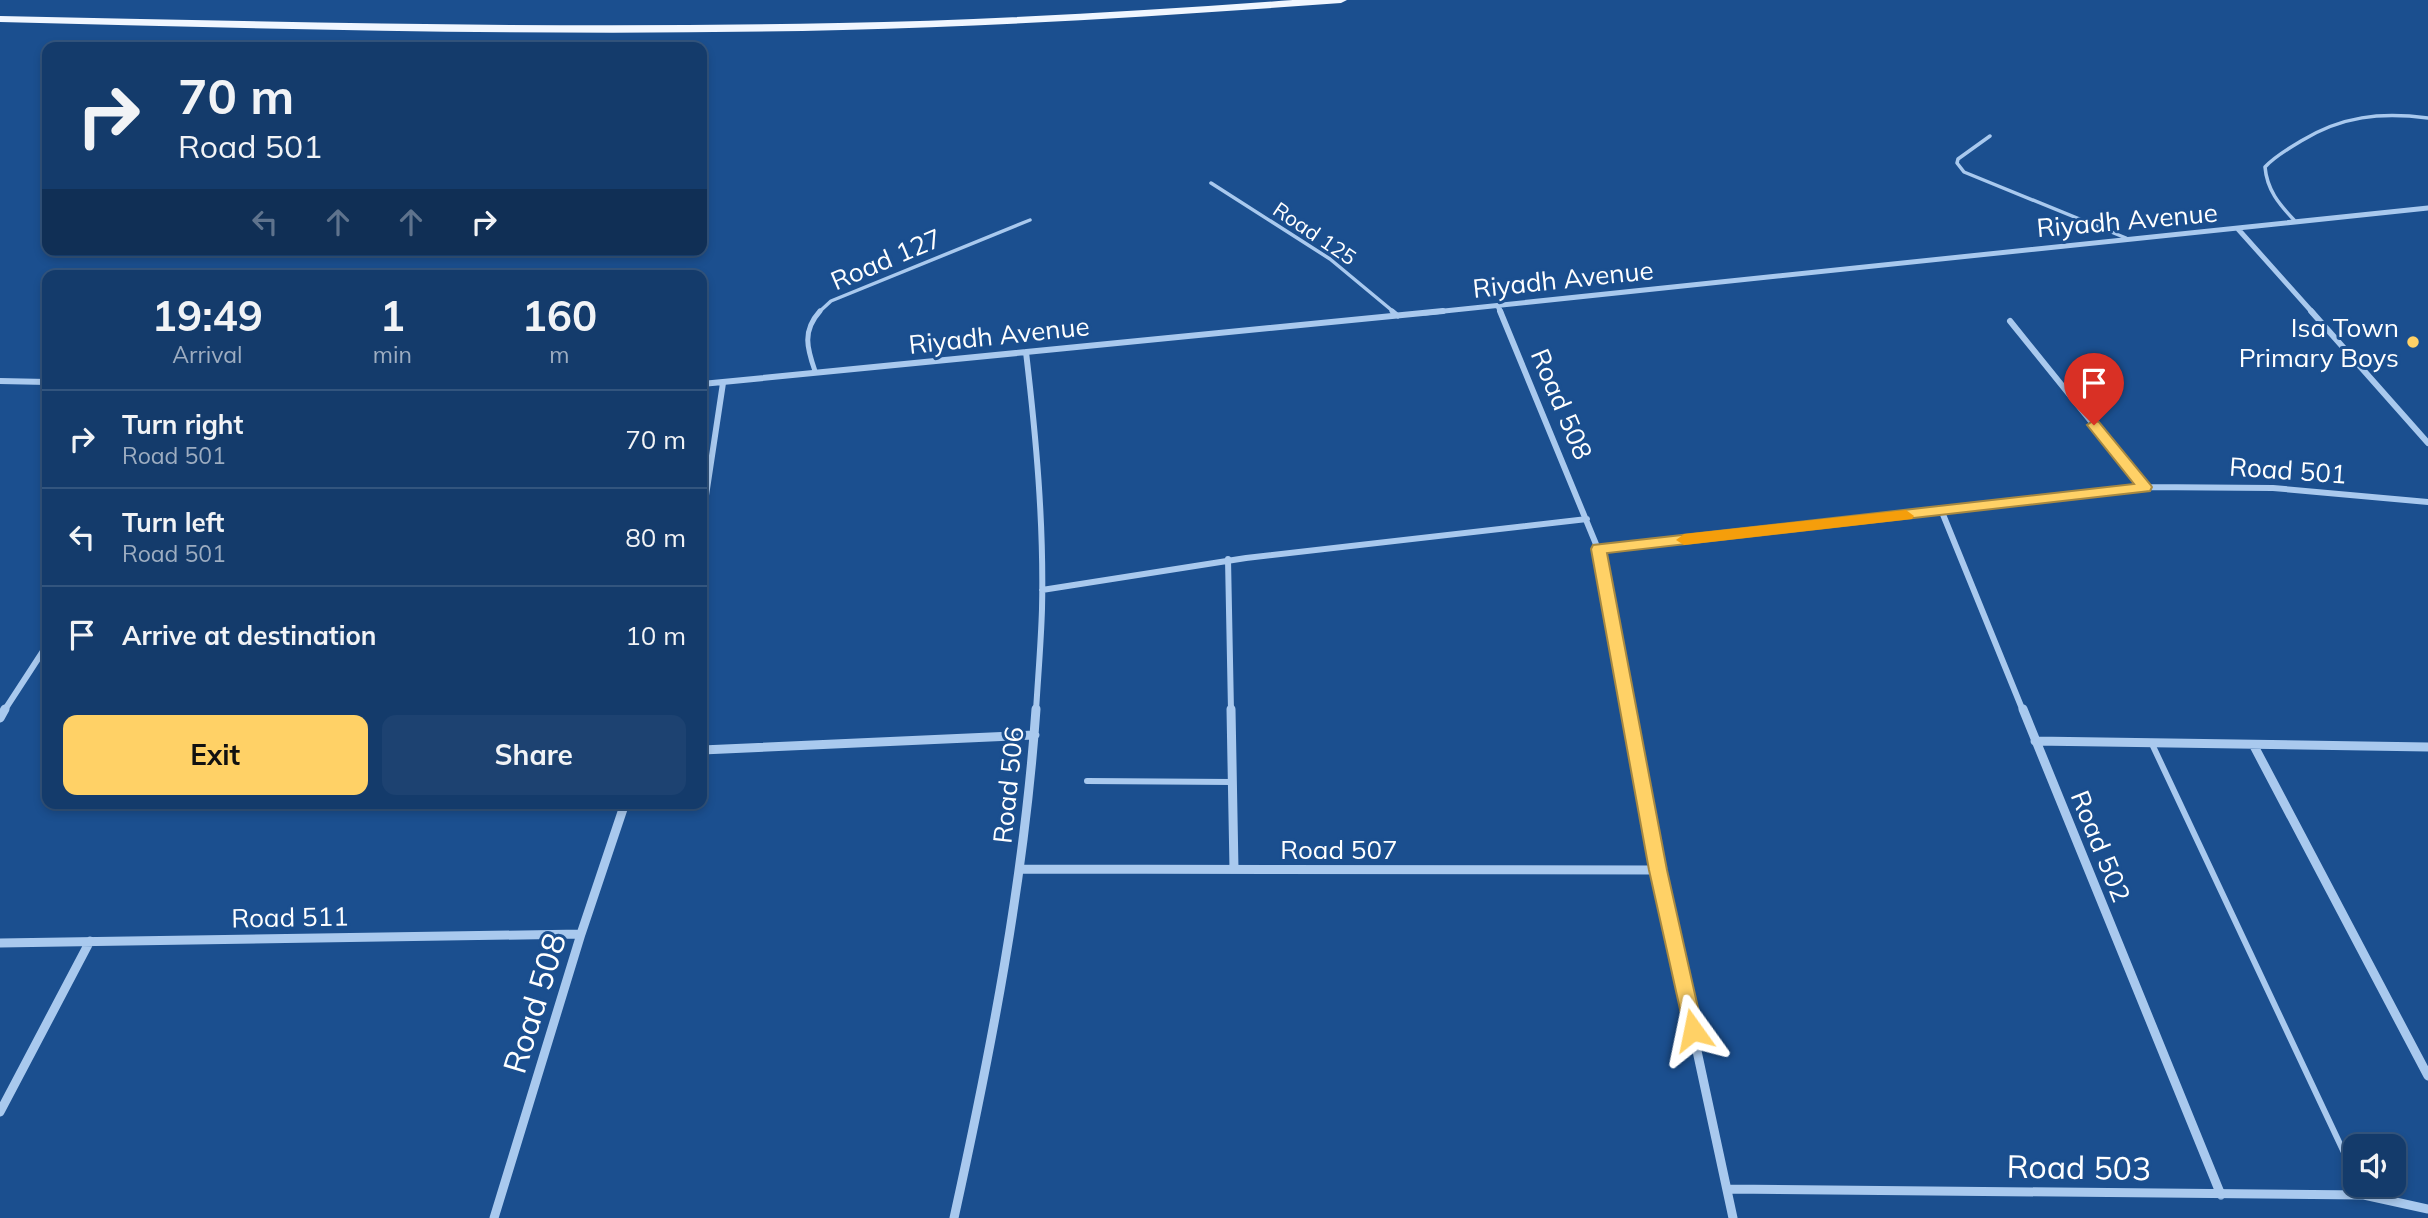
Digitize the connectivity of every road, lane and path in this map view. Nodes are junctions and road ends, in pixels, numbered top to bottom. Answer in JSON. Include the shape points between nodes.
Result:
{"nodes":[{"id":1,"x":1341,"y":0,"type":"edge"},
{"id":2,"x":0,"y":19,"type":"edge"},
{"id":3,"x":2428,"y":118,"type":"edge"},
{"id":4,"x":1990,"y":136,"type":"dead end"},
{"id":5,"x":1211,"y":183,"type":"dead end"},
{"id":6,"x":2428,"y":208,"type":"edge"},
{"id":7,"x":1030,"y":220,"type":"dead end"},
{"id":8,"x":2294,"y":220,"type":"junction"},
{"id":9,"x":2238,"y":229,"type":"junction"},
{"id":10,"x":2126,"y":238,"type":"junction"},
{"id":11,"x":1498,"y":306,"type":"junction"},
{"id":12,"x":1398,"y":316,"type":"junction"},
{"id":13,"x":2010,"y":321,"type":"dead end"},
{"id":14,"x":1026,"y":352,"type":"junction"},
{"id":15,"x":815,"y":372,"type":"junction"},
{"id":16,"x":0,"y":381,"type":"edge"},
{"id":17,"x":42,"y":382,"type":"edge"},
{"id":18,"x":723,"y":383,"type":"junction"},
{"id":19,"x":707,"y":384,"type":"edge"},
{"id":20,"x":2428,"y":443,"type":"edge"},
{"id":21,"x":2144,"y":487,"type":"junction"},
{"id":22,"x":707,"y":489,"type":"edge"},
{"id":23,"x":2428,"y":502,"type":"edge"},
{"id":24,"x":1942,"y":512,"type":"junction"},
{"id":25,"x":1587,"y":519,"type":"junction"},
{"id":26,"x":1598,"y":549,"type":"junction"},
{"id":27,"x":1228,"y":559,"type":"junction"},
{"id":28,"x":1042,"y":590,"type":"junction"},
{"id":29,"x":42,"y":654,"type":"edge"},
{"id":30,"x":0,"y":719,"type":"edge"},
{"id":31,"x":1035,"y":735,"type":"junction"},
{"id":32,"x":2035,"y":741,"type":"junction"},
{"id":33,"x":2152,"y":744,"type":"junction"},
{"id":34,"x":2254,"y":746,"type":"junction"},
{"id":35,"x":2428,"y":747,"type":"edge"},
{"id":36,"x":707,"y":750,"type":"edge"},
{"id":37,"x":1087,"y":780,"type":"dead end"},
{"id":38,"x":1232,"y":782,"type":"junction"},
{"id":39,"x":623,"y":809,"type":"edge"},
{"id":40,"x":1021,"y":869,"type":"junction"},
{"id":41,"x":1234,"y":869,"type":"junction"},
{"id":42,"x":1658,"y":870,"type":"junction"},
{"id":43,"x":581,"y":934,"type":"junction"},
{"id":44,"x":90,"y":941,"type":"junction"},
{"id":45,"x":0,"y":943,"type":"edge"},
{"id":46,"x":2428,"y":1076,"type":"edge"},
{"id":47,"x":0,"y":1112,"type":"edge"},
{"id":48,"x":2343,"y":1150,"type":"edge"},
{"id":49,"x":1728,"y":1189,"type":"junction"},
{"id":50,"x":2221,"y":1195,"type":"junction"},
{"id":51,"x":2343,"y":1195,"type":"edge"},
{"id":52,"x":2373,"y":1197,"type":"edge"},
{"id":53,"x":2428,"y":1209,"type":"edge"},
{"id":54,"x":494,"y":1218,"type":"edge"},
{"id":55,"x":954,"y":1218,"type":"edge"},
{"id":56,"x":1733,"y":1218,"type":"edge"}],
"edges":[{"from":1,"to":2,"type":"main road","via":[[774,28],[488,30]]},
{"from":3,"to":8,"type":"lane","via":[[2383,113],[2353,116],[2272,159],[2265,167],[2265,180]]},
{"from":4,"to":10,"type":"lane","via":[[1958,159],[1964,172]]},
{"from":5,"to":12,"type":"lane","name":"Road 125","via":[[1330,259]]},
{"from":6,"to":8,"type":"street","name":"Riyadh Avenue"},
{"from":7,"to":15,"type":"lane","name":"Road 127","via":[[831,302],[818,312],[805,336]]},
{"from":8,"to":9,"type":"street","name":"Riyadh Avenue"},
{"from":9,"to":10,"type":"street","name":"Riyadh Avenue"},
{"from":9,"to":20,"type":"street"},
{"from":10,"to":11,"type":"street","name":"Riyadh Avenue"},
{"from":11,"to":12,"type":"street","name":"Riyadh Avenue"},
{"from":11,"to":25,"type":"street","name":"Road 508"},
{"from":12,"to":14,"type":"street","name":"Riyadh Avenue"},
{"from":13,"to":21,"type":"street"},
{"from":14,"to":15,"type":"street","name":"Riyadh Avenue"},
{"from":14,"to":28,"type":"street","name":"Road 506"},
{"from":15,"to":18,"type":"street","name":"Riyadh Avenue"},
{"from":16,"to":17,"type":"street"},
{"from":18,"to":19,"type":"street","name":"Riyadh Avenue"},
{"from":18,"to":22,"type":"street"},
{"from":21,"to":23,"type":"street","name":"Road 501","via":[[2273,488]]},
{"from":21,"to":24,"type":"street","name":"Road 501"},
{"from":24,"to":26,"type":"street","name":"Road 501"},
{"from":24,"to":32,"type":"street","name":"Road 502"},
{"from":25,"to":26,"type":"street","name":"Road 508"},
{"from":25,"to":27,"type":"street"},
{"from":26,"to":42,"type":"street","name":"Road 508"},
{"from":27,"to":28,"type":"street"},
{"from":27,"to":38,"type":"street"},
{"from":28,"to":31,"type":"street","name":"Road 506"},
{"from":29,"to":30,"type":"street"},
{"from":31,"to":36,"type":"street"},
{"from":31,"to":40,"type":"street","name":"Road 506"},
{"from":32,"to":33,"type":"street"},
{"from":32,"to":50,"type":"street","name":"Road 502"},
{"from":33,"to":34,"type":"street"},
{"from":33,"to":48,"type":"lane"},
{"from":34,"to":35,"type":"street"},
{"from":34,"to":46,"type":"street"},
{"from":37,"to":38,"type":"lane"},
{"from":38,"to":41,"type":"street"},
{"from":39,"to":43,"type":"street","name":"Road 508"},
{"from":40,"to":41,"type":"street","name":"Road 507"},
{"from":40,"to":55,"type":"street","name":"Road 506","via":[[992,1047]]},
{"from":41,"to":42,"type":"street","name":"Road 507"},
{"from":42,"to":49,"type":"street","name":"Road 508"},
{"from":43,"to":44,"type":"street","name":"Road 511"},
{"from":43,"to":54,"type":"street","name":"Road 508"},
{"from":44,"to":45,"type":"street","name":"Road 511"},
{"from":44,"to":47,"type":"street"},
{"from":49,"to":50,"type":"street","name":"Road 503"},
{"from":49,"to":56,"type":"street","name":"Road 508"},
{"from":50,"to":51,"type":"street","name":"Road 503"},
{"from":52,"to":53,"type":"street","name":"Road 503"}]}
